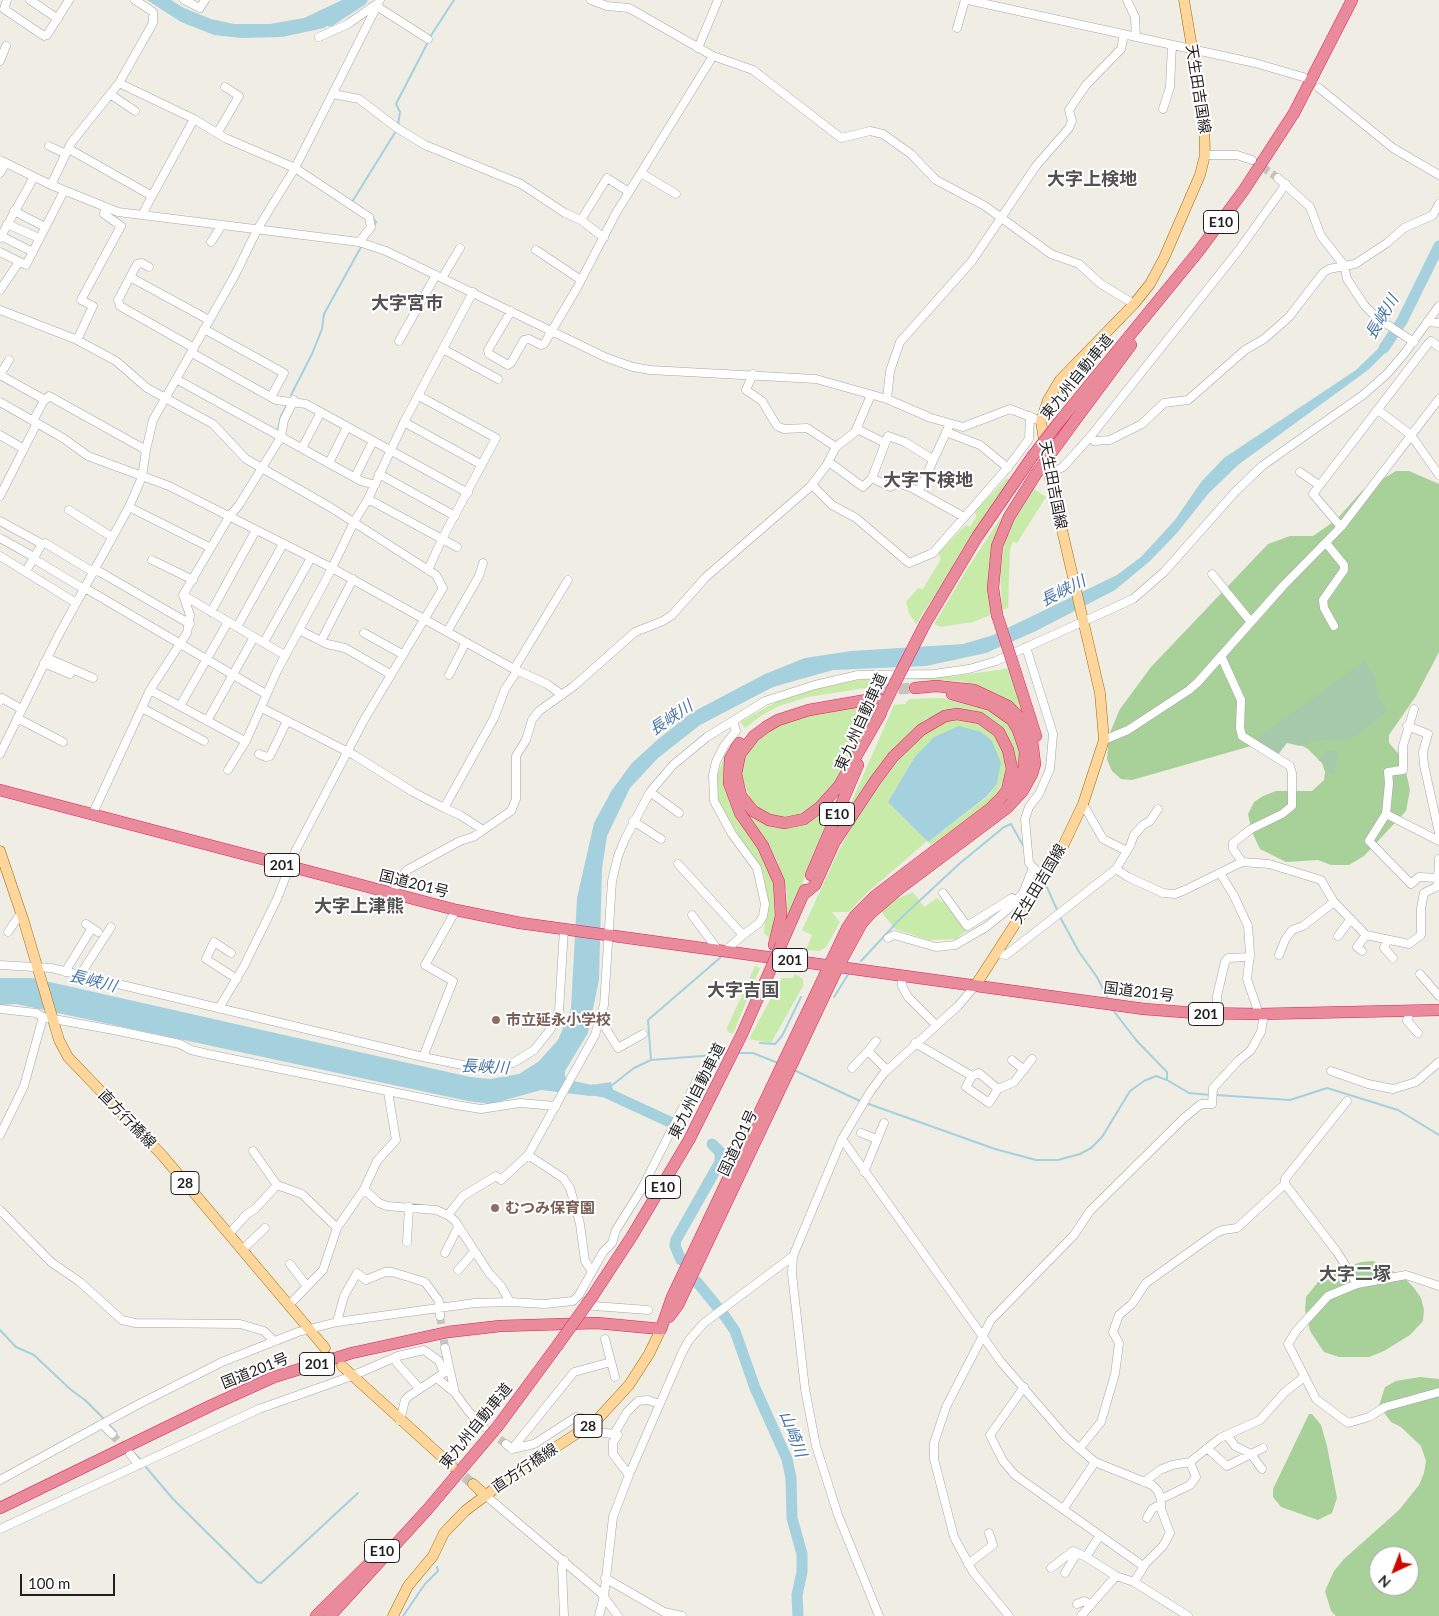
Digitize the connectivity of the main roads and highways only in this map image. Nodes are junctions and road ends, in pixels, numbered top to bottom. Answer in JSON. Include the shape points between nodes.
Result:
{"nodes":[{"id":1,"x":1184,"y":0,"type":"edge"},
{"id":2,"x":1352,"y":0,"type":"edge"},
{"id":3,"x":1064,"y":426,"type":"junction"},
{"id":4,"x":880,"y":713,"type":"junction"},
{"id":5,"x":1035,"y":764,"type":"junction"},
{"id":6,"x":0,"y":790,"type":"edge"},
{"id":7,"x":992,"y":808,"type":"junction"},
{"id":8,"x":0,"y":851,"type":"edge"},
{"id":9,"x":803,"y":895,"type":"junction"},
{"id":10,"x":778,"y":945,"type":"junction"},
{"id":11,"x":833,"y":966,"type":"junction"},
{"id":12,"x":975,"y":986,"type":"junction"},
{"id":13,"x":1439,"y":1010,"type":"edge"},
{"id":14,"x":661,"y":1329,"type":"junction"},
{"id":15,"x":325,"y":1348,"type":"dead end"},
{"id":16,"x":342,"y":1366,"type":"dead end"},
{"id":17,"x":452,"y":1466,"type":"tunnel mouth"},
{"id":18,"x":447,"y":1484,"type":"junction"},
{"id":19,"x":473,"y":1484,"type":"tunnel mouth"},
{"id":20,"x":485,"y":1495,"type":"junction"},
{"id":21,"x":0,"y":1508,"type":"edge"},
{"id":22,"x":316,"y":1616,"type":"edge"},
{"id":23,"x":330,"y":1616,"type":"edge"},
{"id":24,"x":393,"y":1616,"type":"edge"}],
"edges":[{"from":1,"to":12,"type":"main road","name":"天生田吉国線","via":[[1203,109],[1205,155],[1196,188],[1150,284],[1060,380],[1048,400],[1042,421],[1049,474],[1100,693],[1104,740],[1083,804],[1044,878]]},
{"from":2,"to":3,"type":"highway","name":"東九州自動車道","number":"E10","via":[[1269,153],[1198,252]]},
{"from":3,"to":4,"type":"highway","name":"東九州自動車道","number":"E10","bridge":true,"via":[[1032,457],[976,537],[925,624]]},
{"from":3,"to":5,"type":"highway","bridge":true,"via":[[1008,517],[997,546],[993,588],[997,615],[1034,726]]},
{"from":4,"to":9,"type":"highway","name":"東九州自動車道","number":"E10"},
{"from":4,"to":10,"type":"highway","via":[[839,786],[820,808],[794,822],[769,820],[753,811],[741,796],[736,774],[740,754],[754,736],[778,720],[880,694],[807,703],[775,713],[746,734],[734,749],[730,759],[729,783],[733,798],[763,846],[779,882],[781,916]]},
{"from":5,"to":7,"type":"highway","via":[[1029,730],[1008,706],[974,690],[936,686],[913,691],[963,696],[991,705],[1012,720],[1023,740],[1024,767],[1016,784]]},
{"from":5,"to":11,"type":"highway","via":[[1028,782],[1007,808],[871,913]]},
{"from":6,"to":11,"type":"highway","name":"国道201号","number":"201","via":[[456,910],[566,929]]},
{"from":7,"to":9,"type":"highway","via":[[1002,798],[1010,781],[1011,758],[1005,742],[991,724],[980,718],[957,714],[945,716],[921,730],[893,757],[834,843],[815,885]]},
{"from":7,"to":11,"type":"highway","via":[[864,906],[847,928]]},
{"from":8,"to":15,"type":"main road","name":"直方行橋線","number":"28","via":[[38,968],[48,1015],[72,1063],[149,1141]]},
{"from":9,"to":10,"type":"highway","name":"東九州自動車道","number":"E10"},
{"from":10,"to":18,"type":"highway","name":"東九州自動車道","number":"E10","bridge":true,"via":[[724,1072],[663,1186],[557,1346],[498,1426]]},
{"from":11,"to":12,"type":"highway","name":"国道201号","number":"201"},
{"from":11,"to":14,"type":"highway","name":"国道201号","via":[[672,1296]]},
{"from":12,"to":13,"type":"highway","name":"国道201号","number":"201","via":[[1144,1009],[1217,1014]]},
{"from":14,"to":20,"type":"main road","name":"直方行橋線","number":"28","via":[[629,1385],[596,1421]]},
{"from":14,"to":21,"type":"highway","name":"国道201号","number":"201","via":[[597,1323],[500,1326],[448,1332],[361,1351],[274,1377]]},
{"from":16,"to":17,"type":"main road"},
{"from":18,"to":22,"type":"highway","name":"東九州自動車道","number":"E10"},
{"from":18,"to":23,"type":"highway","name":"東九州自動車道","number":"E10","via":[[395,1548]]},
{"from":19,"to":20,"type":"main road","name":"直方行橋線"},
{"from":20,"to":24,"type":"main road","name":"直方行橋線","number":"28","via":[[465,1510],[444,1533],[432,1556],[408,1586]]}]}
